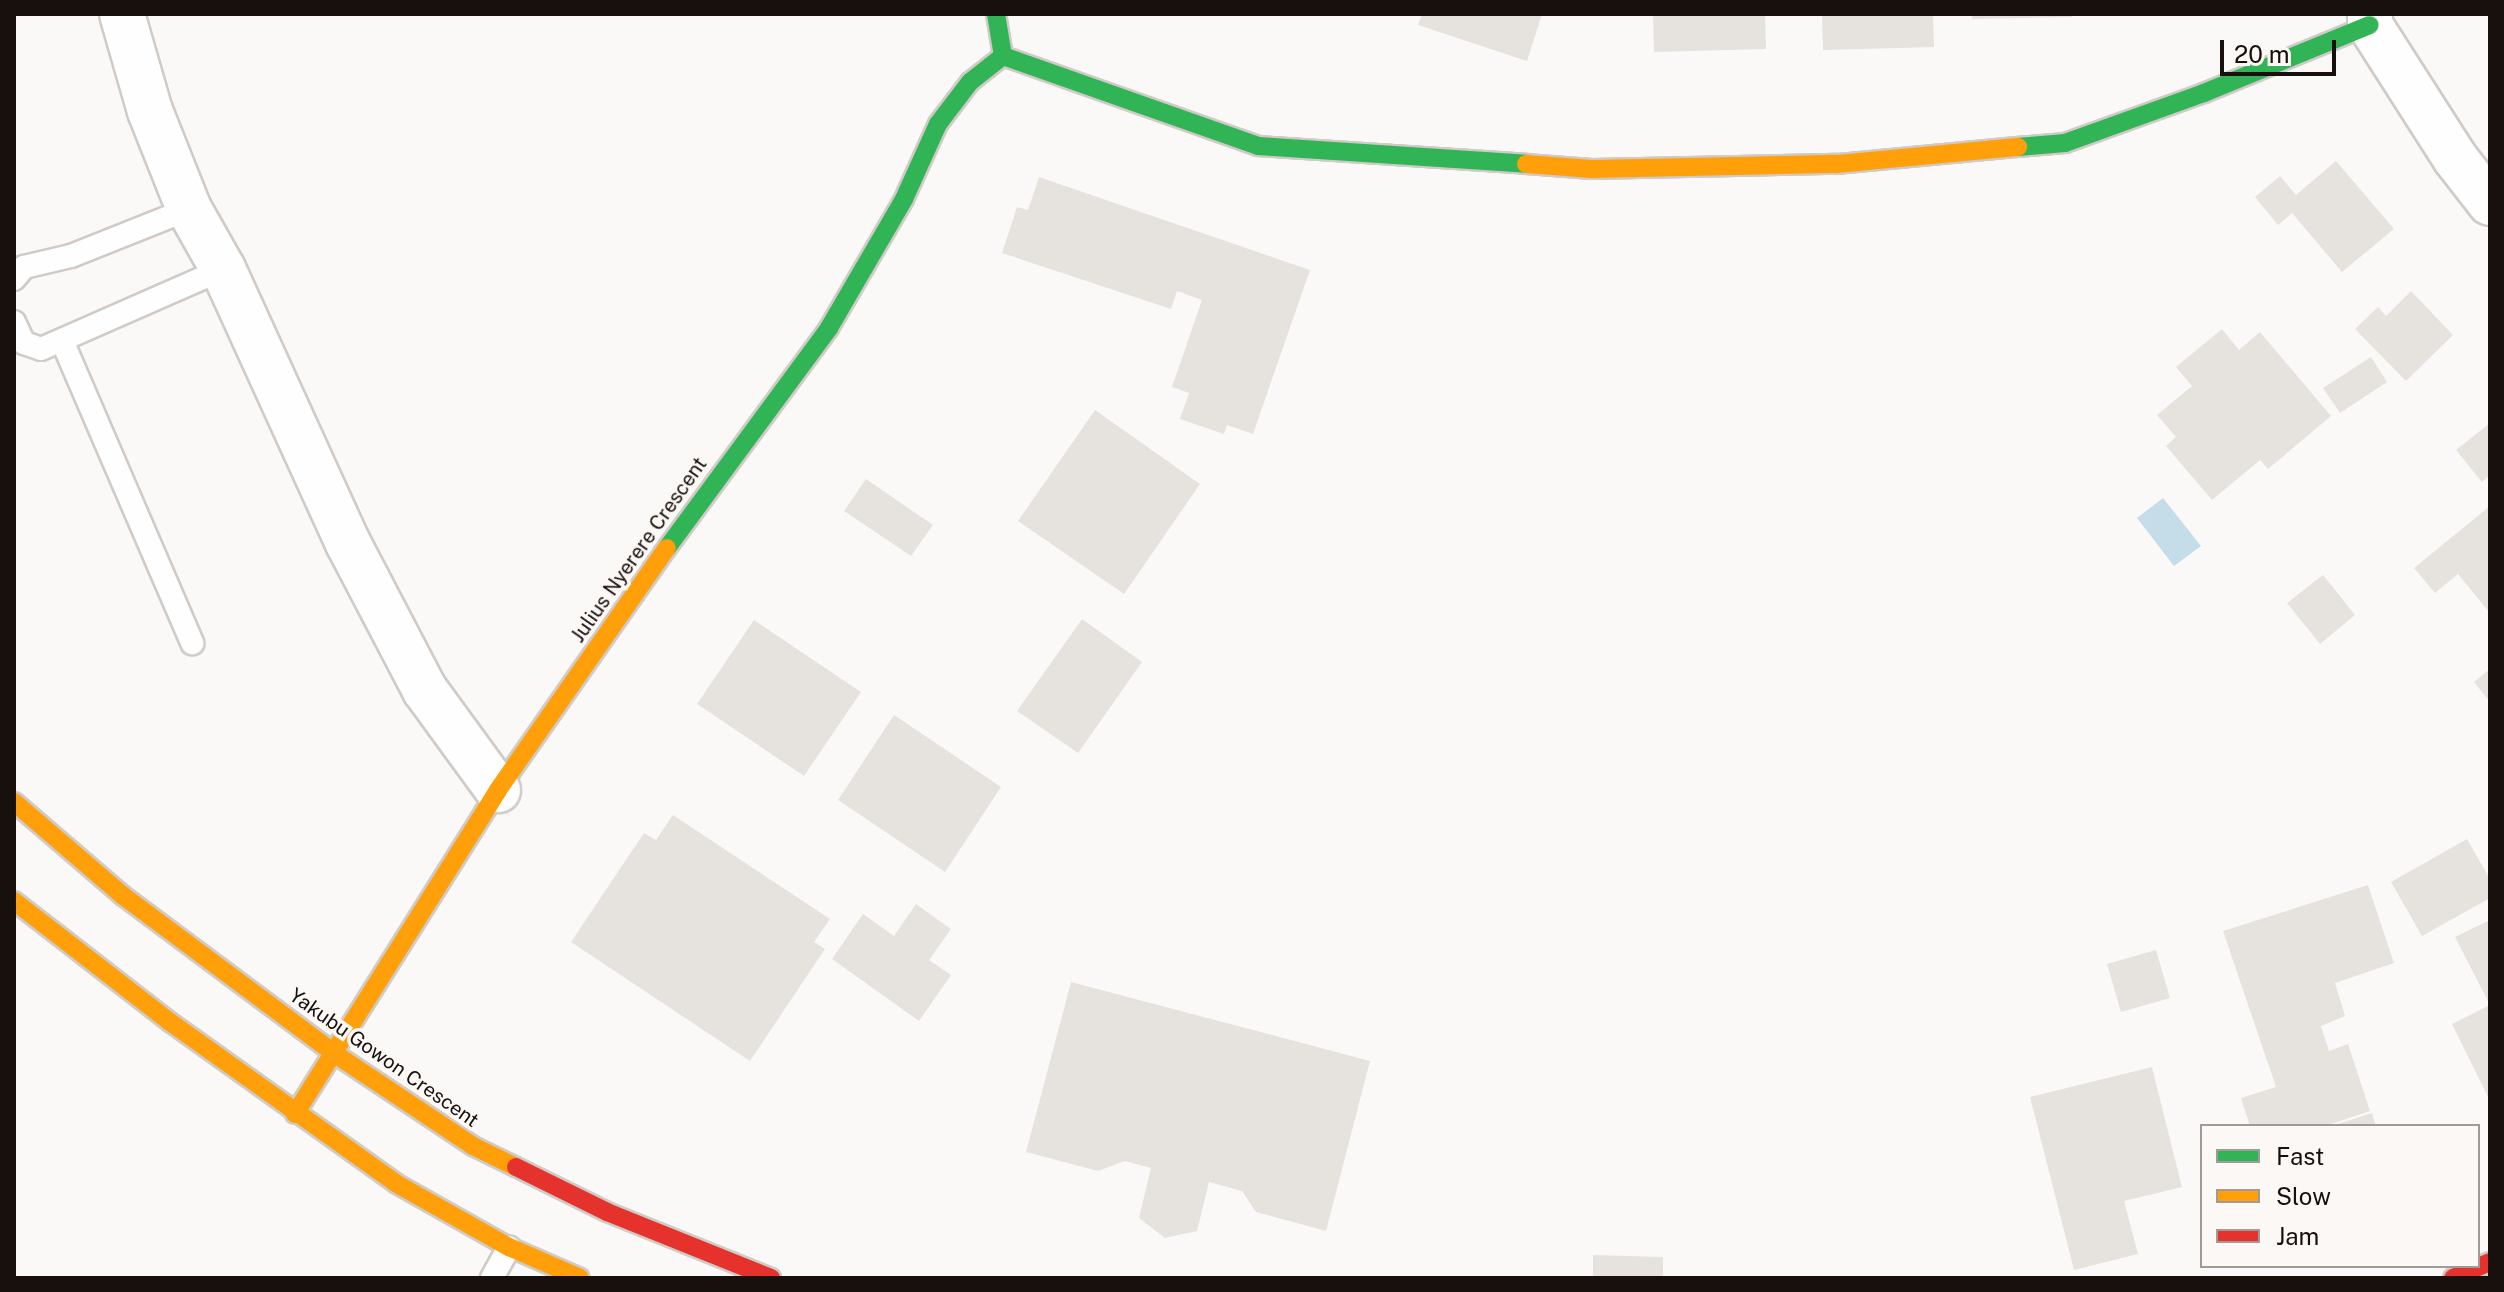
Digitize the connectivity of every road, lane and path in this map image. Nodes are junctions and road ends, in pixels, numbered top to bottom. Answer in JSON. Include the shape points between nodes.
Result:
{"nodes":[{"id":1,"x":122,"y":14,"type":"edge"},
{"id":2,"x":996,"y":14,"type":"edge"},
{"id":3,"x":2373,"y":18,"type":"edge"},
{"id":4,"x":1003,"y":56,"type":"junction"},
{"id":5,"x":2490,"y":203,"type":"edge"},
{"id":6,"x":189,"y":209,"type":"junction"},
{"id":7,"x":17,"y":266,"type":"edge"},
{"id":8,"x":223,"y":269,"type":"junction"},
{"id":9,"x":14,"y":322,"type":"edge"},
{"id":10,"x":63,"y":343,"type":"junction"},
{"id":11,"x":192,"y":643,"type":"dead end"},
{"id":12,"x":498,"y":790,"type":"junction"},
{"id":13,"x":14,"y":802,"type":"edge"},
{"id":14,"x":14,"y":901,"type":"edge"},
{"id":15,"x":335,"y":1054,"type":"junction"},
{"id":16,"x":295,"y":1114,"type":"junction"},
{"id":17,"x":509,"y":1247,"type":"junction"},
{"id":18,"x":2476,"y":1268,"type":"edge"},
{"id":19,"x":492,"y":1278,"type":"edge"},
{"id":20,"x":580,"y":1278,"type":"edge"},
{"id":21,"x":771,"y":1278,"type":"edge"},
{"id":22,"x":2453,"y":1278,"type":"edge"}],
"edges":[{"from":1,"to":6,"type":"street","via":[[150,111]]},
{"from":2,"to":4,"type":"street"},
{"from":3,"to":4,"type":"street","via":[[2204,93],[2065,143],[1837,164],[1592,169],[1258,146]]},
{"from":3,"to":5,"type":"street","via":[[2455,158]]},
{"from":4,"to":12,"type":"street","name":"Julius Nyerere Crescent","via":[[970,82],[938,124],[904,199],[829,328],[697,505]]},
{"from":6,"to":7,"type":"lane","via":[[71,256]]},
{"from":6,"to":8,"type":"street"},
{"from":8,"to":10,"type":"lane"},
{"from":8,"to":12,"type":"street","via":[[355,556],[425,690]]},
{"from":9,"to":10,"type":"lane","via":[[24,343],[33,348]]},
{"from":10,"to":11,"type":"lane"},
{"from":12,"to":15,"type":"street","name":"Julius Nyerere Crescent"},
{"from":13,"to":15,"type":"street","name":"Yakubu Gowon Crescent","via":[[122,895]]},
{"from":14,"to":16,"type":"street"},
{"from":15,"to":16,"type":"street","name":"Julius Nyerere Crescent"},
{"from":15,"to":21,"type":"street","name":"Yakubu Gowon Crescent","via":[[473,1146],[607,1212]]},
{"from":16,"to":17,"type":"street","via":[[397,1184]]},
{"from":17,"to":19,"type":"lane"},
{"from":17,"to":20,"type":"street"},
{"from":18,"to":22,"type":"street"}]}
